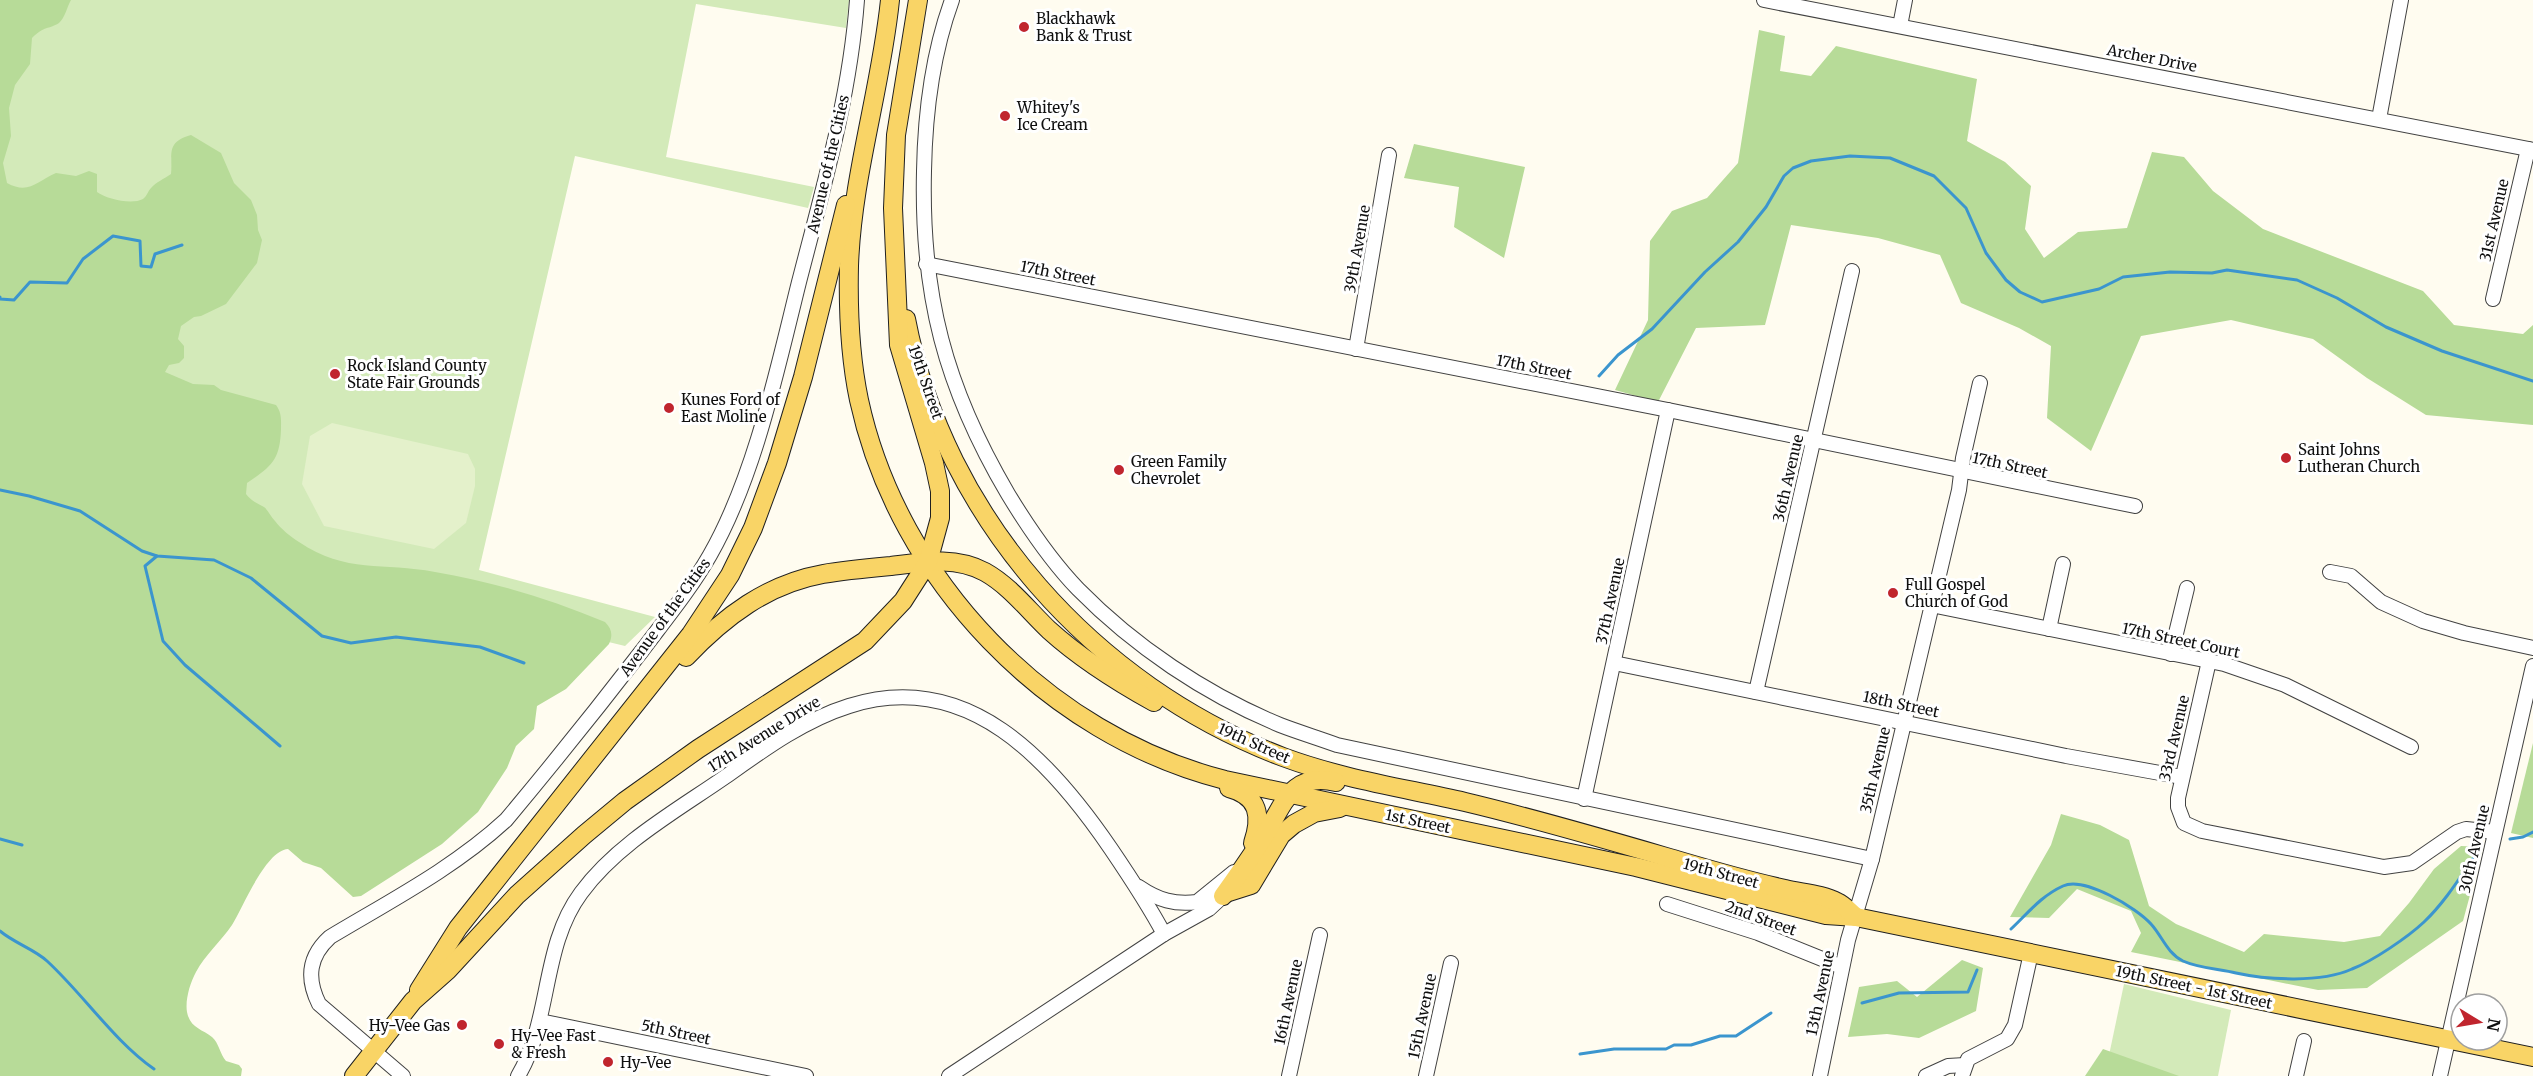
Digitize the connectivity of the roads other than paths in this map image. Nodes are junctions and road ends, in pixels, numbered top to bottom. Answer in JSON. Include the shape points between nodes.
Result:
{"nodes":[{"id":1,"x":857,"y":0,"type":"edge"},
{"id":2,"x":889,"y":0,"type":"edge"},
{"id":3,"x":918,"y":0,"type":"edge"},
{"id":4,"x":926,"y":0,"type":"edge"},
{"id":5,"x":952,"y":0,"type":"edge"},
{"id":6,"x":1764,"y":0,"type":"edge"},
{"id":7,"x":1905,"y":0,"type":"edge"},
{"id":8,"x":2401,"y":0,"type":"edge"},
{"id":9,"x":1900,"y":26,"type":"junction"},
{"id":10,"x":904,"y":82,"type":"junction"},
{"id":11,"x":2379,"y":119,"type":"junction"},
{"id":12,"x":2530,"y":149,"type":"edge"},
{"id":13,"x":1389,"y":155,"type":"dead end"},
{"id":14,"x":897,"y":261,"type":"junction"},
{"id":15,"x":926,"y":264,"type":"junction"},
{"id":16,"x":1852,"y":271,"type":"dead end"},
{"id":17,"x":2493,"y":299,"type":"dead end"},
{"id":18,"x":1356,"y":349,"type":"junction"},
{"id":19,"x":1980,"y":384,"type":"dead end"},
{"id":20,"x":1668,"y":410,"type":"junction"},
{"id":21,"x":1814,"y":440,"type":"junction"},
{"id":22,"x":1962,"y":471,"type":"junction"},
{"id":23,"x":2135,"y":506,"type":"dead end"},
{"id":24,"x":928,"y":561,"type":"junction"},
{"id":25,"x":2063,"y":564,"type":"dead end"},
{"id":26,"x":2330,"y":572,"type":"dead end"},
{"id":27,"x":2187,"y":588,"type":"dead end"},
{"id":28,"x":1931,"y":606,"type":"junction"},
{"id":29,"x":2049,"y":629,"type":"junction"},
{"id":30,"x":2533,"y":648,"type":"edge"},
{"id":31,"x":2171,"y":654,"type":"junction"},
{"id":32,"x":2209,"y":661,"type":"junction"},
{"id":33,"x":1614,"y":663,"type":"junction"},
{"id":34,"x":2533,"y":666,"type":"edge"},
{"id":35,"x":2531,"y":688,"type":"edge"},
{"id":36,"x":1756,"y":692,"type":"junction"},
{"id":37,"x":1049,"y":693,"type":"junction"},
{"id":38,"x":1903,"y":721,"type":"junction"},
{"id":39,"x":1236,"y":736,"type":"junction"},
{"id":40,"x":2411,"y":747,"type":"dead end"},
{"id":41,"x":1269,"y":751,"type":"junction"},
{"id":42,"x":590,"y":762,"type":"junction"},
{"id":43,"x":2182,"y":777,"type":"junction"},
{"id":44,"x":1290,"y":794,"type":"junction"},
{"id":45,"x":1584,"y":799,"type":"junction"},
{"id":46,"x":1350,"y":807,"type":"junction"},
{"id":47,"x":1491,"y":808,"type":"junction"},
{"id":48,"x":2495,"y":832,"type":"junction"},
{"id":49,"x":1872,"y":859,"type":"junction"},
{"id":50,"x":1245,"y":864,"type":"junction"},
{"id":51,"x":1133,"y":882,"type":"junction"},
{"id":52,"x":1226,"y":894,"type":"junction"},
{"id":53,"x":1667,"y":904,"type":"dead end"},
{"id":54,"x":1856,"y":917,"type":"junction"},
{"id":55,"x":1164,"y":934,"type":"junction"},
{"id":56,"x":1320,"y":935,"type":"dead end"},
{"id":57,"x":2031,"y":952,"type":"junction"},
{"id":58,"x":1451,"y":963,"type":"dead end"},
{"id":59,"x":1842,"y":967,"type":"junction"},
{"id":60,"x":413,"y":1001,"type":"junction"},
{"id":61,"x":540,"y":1021,"type":"junction"},
{"id":62,"x":2448,"y":1040,"type":"junction"},
{"id":63,"x":2304,"y":1041,"type":"dead end"},
{"id":64,"x":373,"y":1050,"type":"junction"},
{"id":65,"x":2533,"y":1057,"type":"edge"},
{"id":66,"x":1963,"y":1070,"type":"edge"},
{"id":67,"x":354,"y":1076,"type":"edge"},
{"id":68,"x":403,"y":1076,"type":"edge"},
{"id":69,"x":518,"y":1076,"type":"edge"},
{"id":70,"x":806,"y":1076,"type":"edge"},
{"id":71,"x":949,"y":1076,"type":"edge"},
{"id":72,"x":1288,"y":1076,"type":"edge"},
{"id":73,"x":1426,"y":1076,"type":"edge"},
{"id":74,"x":1820,"y":1076,"type":"edge"},
{"id":75,"x":1926,"y":1076,"type":"edge"},
{"id":76,"x":2296,"y":1076,"type":"edge"},
{"id":77,"x":2440,"y":1076,"type":"edge"}],
"edges":[{"from":1,"to":64,"type":"street","name":"Avenue of the Cities","via":[[832,154],[778,363],[730,515],[686,593],[506,820],[454,861],[330,936],[320,946],[311,964],[314,994],[324,1010]]},
{"from":2,"to":24,"type":"main road","via":[[855,205],[849,310],[863,417],[894,501]]},
{"from":2,"to":42,"type":"main road","name":"Avenue of the Cities","via":[[845,207],[803,377],[765,497],[730,575],[702,619]]},
{"from":3,"to":10,"type":"main road","name":"Avenue of the Cities"},
{"from":4,"to":10,"type":"main road"},
{"from":5,"to":15,"type":"street","via":[[936,51],[926,120]]},
{"from":6,"to":9,"type":"street","name":"Archer Drive"},
{"from":7,"to":9,"type":"street"},
{"from":8,"to":11,"type":"street"},
{"from":9,"to":11,"type":"street","name":"Archer Drive"},
{"from":10,"to":14,"type":"main road","name":"Avenue of the Cities","via":[[894,153]]},
{"from":11,"to":12,"type":"street","name":"Archer Drive"},
{"from":12,"to":17,"type":"street","name":"31st Avenue"},
{"from":13,"to":18,"type":"street","name":"39th Avenue"},
{"from":14,"to":24,"type":"main road","name":"Avenue of the Cities","via":[[899,345],[940,491],[940,518]]},
{"from":14,"to":39,"type":"main road","name":"19th Street","via":[[909,330],[929,400],[957,464],[1002,540],[1036,583],[1098,647],[1173,702]]},
{"from":15,"to":18,"type":"street","name":"17th Street"},
{"from":15,"to":45,"type":"street","name":"19th Street","via":[[949,370],[982,450],[1029,528],[1077,588],[1124,630],[1196,682],[1279,724],[1337,745]]},
{"from":16,"to":21,"type":"street","name":"36th Avenue"},
{"from":18,"to":20,"type":"street","name":"17th Street"},
{"from":19,"to":22,"type":"street","name":"35th Avenue"},
{"from":20,"to":21,"type":"street","name":"17th Street"},
{"from":20,"to":33,"type":"street","name":"37th Avenue"},
{"from":21,"to":22,"type":"street","name":"17th Street"},
{"from":21,"to":36,"type":"street","name":"36th Avenue"},
{"from":22,"to":23,"type":"street","name":"17th Street"},
{"from":22,"to":28,"type":"street","name":"35th Avenue"},
{"from":24,"to":37,"type":"main road","name":"1st Street","via":[[972,621],[1008,659]]},
{"from":24,"to":39,"type":"main road","name":"Avenue of the Cities","via":[[966,564],[986,573],[1107,676],[1165,708]]},
{"from":24,"to":42,"type":"main road","name":"Avenue of the Cities","via":[[823,574],[782,586],[746,604],[699,643]]},
{"from":24,"to":60,"type":"main road","name":"Avenue of the Cities","via":[[903,601],[865,641],[625,801],[517,896],[448,970]]},
{"from":25,"to":29,"type":"street"},
{"from":26,"to":30,"type":"street","via":[[2351,576],[2381,602],[2423,621]]},
{"from":27,"to":31,"type":"street"},
{"from":28,"to":29,"type":"street","name":"17th Street Court"},
{"from":28,"to":38,"type":"street","name":"35th Avenue"},
{"from":29,"to":31,"type":"street","name":"17th Street Court"},
{"from":31,"to":32,"type":"street","name":"17th Street Court"},
{"from":32,"to":40,"type":"street","name":"17th Street Court","via":[[2285,685]]},
{"from":32,"to":43,"type":"street","name":"33rd Avenue"},
{"from":33,"to":36,"type":"street","name":"18th Street"},
{"from":33,"to":45,"type":"street","name":"37th Avenue"},
{"from":34,"to":35,"type":"street","name":"30th Avenue"},
{"from":35,"to":48,"type":"street","name":"30th Avenue"},
{"from":36,"to":38,"type":"street","name":"18th Street"},
{"from":37,"to":44,"type":"main road","name":"1st Street","via":[[1092,722],[1162,758],[1206,775]]},
{"from":37,"to":50,"type":"main road","via":[[1067,712],[1118,745],[1173,771],[1248,796],[1258,816]]},
{"from":38,"to":43,"type":"street","name":"18th Street"},
{"from":38,"to":49,"type":"street","name":"35th Avenue"},
{"from":39,"to":41,"type":"main road","name":"19th Street"},
{"from":41,"to":44,"type":"main road","via":[[1287,770]]},
{"from":41,"to":47,"type":"main road","name":"19th Street","via":[[1336,774]]},
{"from":42,"to":60,"type":"main road","name":"Avenue of the Cities","via":[[458,928]]},
{"from":43,"to":48,"type":"street","name":"33rd Avenue","via":[[2178,807],[2184,823],[2202,831],[2385,867],[2412,862],[2457,831]]},
{"from":44,"to":46,"type":"main road","name":"1st Street"},
{"from":44,"to":47,"type":"main road","via":[[1305,782],[1320,779],[1402,797]]},
{"from":44,"to":50,"type":"main road"},
{"from":44,"to":52,"type":"main road","via":[[1288,808],[1255,868]]},
{"from":45,"to":49,"type":"street","name":"19th Street"},
{"from":46,"to":52,"type":"main road","via":[[1329,808],[1294,824],[1281,835],[1251,885]]},
{"from":46,"to":54,"type":"main road","name":"1st Street","via":[[1636,867],[1826,915]]},
{"from":47,"to":54,"type":"main road","name":"19th Street","via":[[1726,875],[1837,902]]},
{"from":48,"to":62,"type":"street","name":"30th Avenue"},
{"from":49,"to":54,"type":"street","name":"35th Avenue"},
{"from":50,"to":51,"type":"street","via":[[1197,902],[1172,903]]},
{"from":50,"to":52,"type":"main road"},
{"from":51,"to":55,"type":"street","name":"17th Avenue Drive"},
{"from":51,"to":61,"type":"street","name":"17th Avenue Drive","via":[[1066,787],[1042,761],[1000,727],[933,700],[893,699],[851,705],[817,718],[755,756],[654,826],[590,882],[559,936]]},
{"from":52,"to":55,"type":"street","via":[[1209,909]]},
{"from":53,"to":59,"type":"street","name":"2nd Street","via":[[1758,933]]},
{"from":54,"to":57,"type":"main road","name":"19th Street - 1st Street"},
{"from":54,"to":59,"type":"street","name":"13th Avenue"},
{"from":55,"to":71,"type":"street"},
{"from":56,"to":72,"type":"street","name":"16th Avenue"},
{"from":57,"to":62,"type":"main road","name":"19th Street - 1st Street"},
{"from":57,"to":66,"type":"street","via":[[2014,1025],[2007,1039],[1975,1055]]},
{"from":58,"to":73,"type":"street","name":"15th Avenue"},
{"from":59,"to":74,"type":"street","name":"13th Avenue"},
{"from":60,"to":64,"type":"main road","name":"Avenue of the Cities"},
{"from":61,"to":69,"type":"street","name":"17th Avenue Drive"},
{"from":61,"to":70,"type":"street","name":"5th Street"},
{"from":62,"to":65,"type":"main road","name":"19th Street - 1st Street"},
{"from":62,"to":77,"type":"street","name":"30th Avenue"},
{"from":63,"to":76,"type":"street"},
{"from":64,"to":67,"type":"main road","name":"Avenue of the Cities"},
{"from":64,"to":68,"type":"street"},
{"from":66,"to":75,"type":"street","via":[[1948,1066]]}]}
